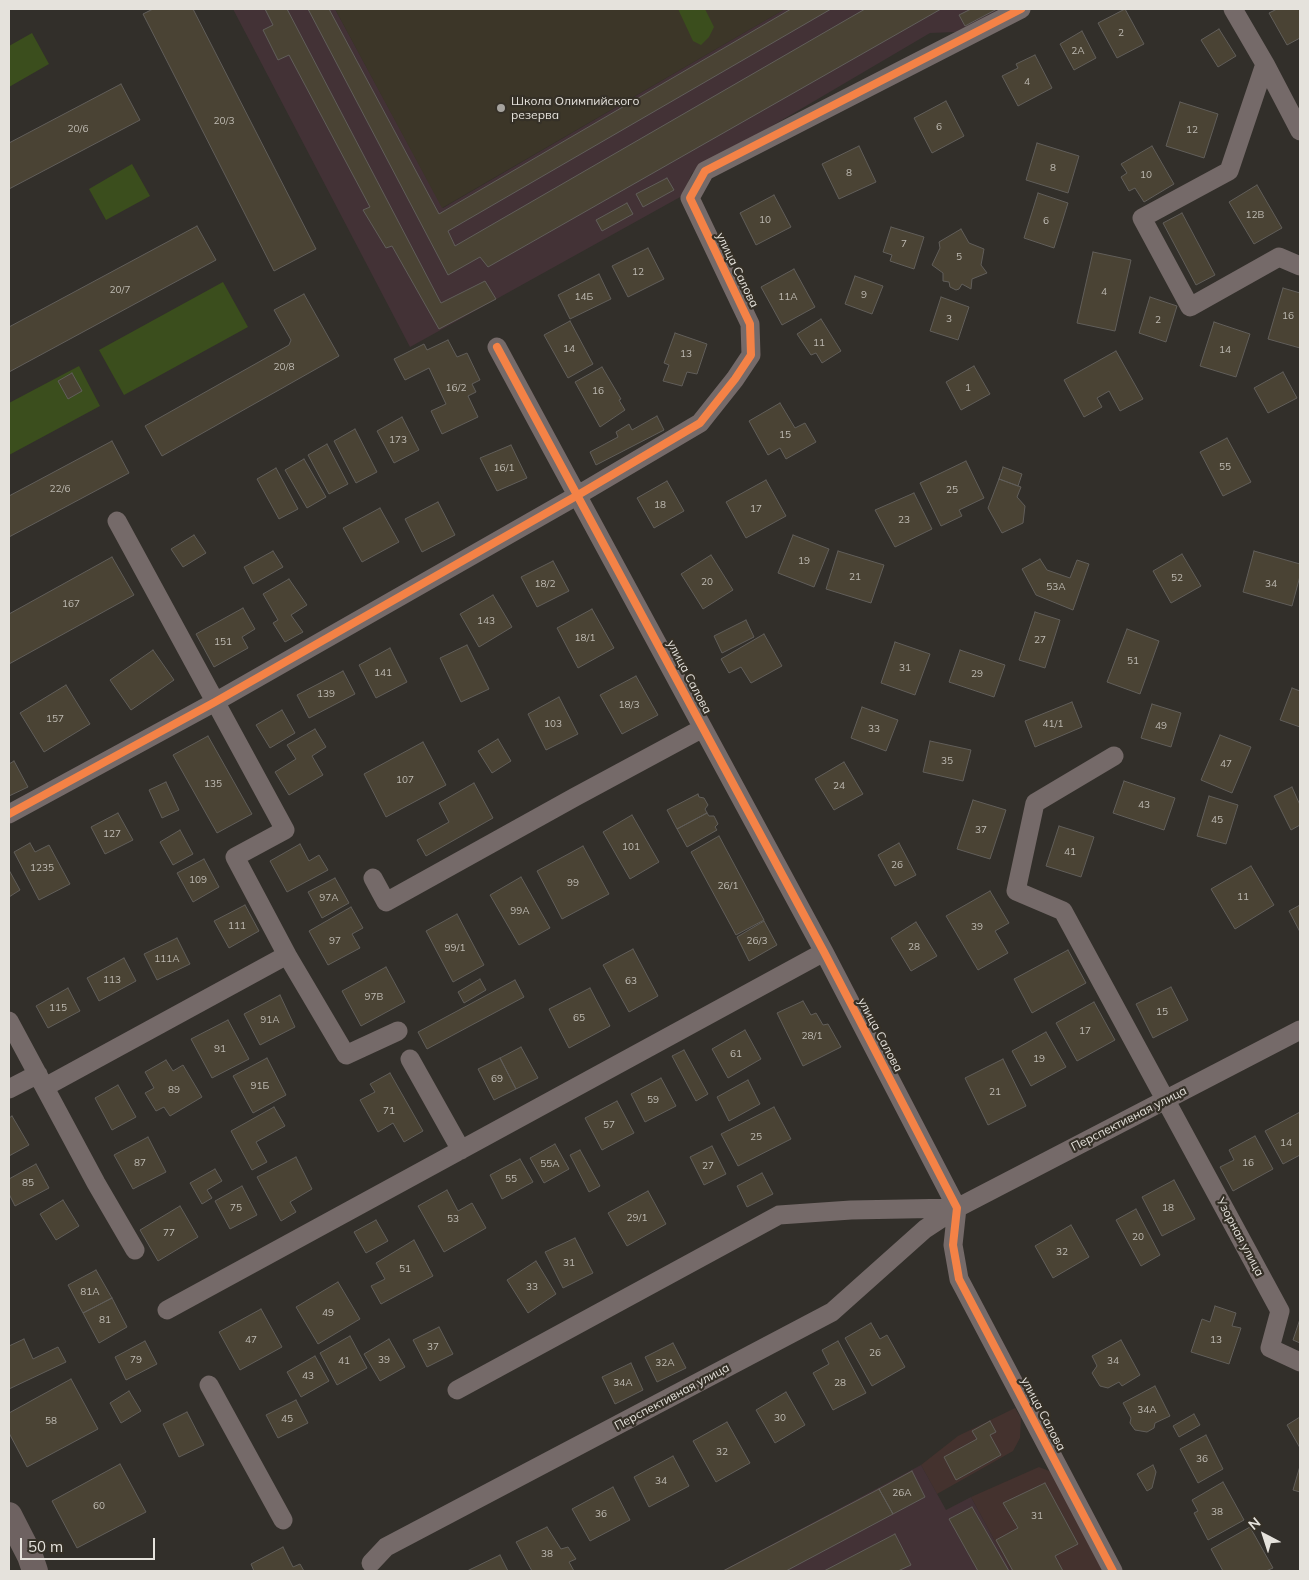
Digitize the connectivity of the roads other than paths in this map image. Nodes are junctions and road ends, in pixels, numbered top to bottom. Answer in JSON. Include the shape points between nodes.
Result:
{"nodes":[{"id":1,"x":1021,"y":9,"type":"edge"},
{"id":2,"x":1233,"y":9,"type":"edge"},
{"id":3,"x":1265,"y":64,"type":"junction"},
{"id":4,"x":1300,"y":131,"type":"edge"},
{"id":5,"x":1300,"y":266,"type":"edge"},
{"id":6,"x":497,"y":347,"type":"dead end"},
{"id":7,"x":578,"y":496,"type":"junction"},
{"id":8,"x":117,"y":521,"type":"dead end"},
{"id":9,"x":215,"y":702,"type":"junction"},
{"id":10,"x":703,"y":728,"type":"junction"},
{"id":11,"x":1114,"y":756,"type":"dead end"},
{"id":12,"x":9,"y":814,"type":"edge"},
{"id":13,"x":373,"y":878,"type":"dead end"},
{"id":14,"x":824,"y":952,"type":"junction"},
{"id":15,"x":287,"y":955,"type":"junction"},
{"id":16,"x":9,"y":1021,"type":"edge"},
{"id":17,"x":398,"y":1030,"type":"dead end"},
{"id":18,"x":1300,"y":1030,"type":"edge"},
{"id":19,"x":410,"y":1059,"type":"dead end"},
{"id":20,"x":42,"y":1080,"type":"junction"},
{"id":21,"x":9,"y":1089,"type":"edge"},
{"id":22,"x":1166,"y":1099,"type":"junction"},
{"id":23,"x":460,"y":1150,"type":"junction"},
{"id":24,"x":957,"y":1208,"type":"junction"},
{"id":25,"x":135,"y":1250,"type":"dead end"},
{"id":26,"x":167,"y":1310,"type":"dead end"},
{"id":27,"x":1300,"y":1362,"type":"edge"},
{"id":28,"x":209,"y":1386,"type":"dead end"},
{"id":29,"x":457,"y":1390,"type":"dead end"},
{"id":30,"x":9,"y":1515,"type":"edge"},
{"id":31,"x":283,"y":1520,"type":"dead end"},
{"id":32,"x":371,"y":1563,"type":"dead end"},
{"id":33,"x":35,"y":1571,"type":"edge"},
{"id":34,"x":1113,"y":1571,"type":"edge"}],
"edges":[{"from":1,"to":7,"type":"street","name":"улица Салова","via":[[705,170],[690,198],[750,324],[751,355],[700,423]]},
{"from":2,"to":3,"type":"street"},
{"from":3,"to":4,"type":"street"},
{"from":3,"to":5,"type":"street","via":[[1229,171],[1142,218],[1190,307],[1279,257]]},
{"from":6,"to":7,"type":"street"},
{"from":7,"to":9,"type":"street"},
{"from":7,"to":10,"type":"street","name":"улица Салова"},
{"from":8,"to":9,"type":"street"},
{"from":9,"to":12,"type":"street"},
{"from":9,"to":15,"type":"street","via":[[285,830],[235,857]]},
{"from":10,"to":13,"type":"street","via":[[386,902]]},
{"from":10,"to":14,"type":"street","name":"улица Салова"},
{"from":11,"to":22,"type":"street","via":[[1035,803],[1016,890],[1063,911]]},
{"from":14,"to":23,"type":"street"},
{"from":14,"to":24,"type":"street","name":"улица Салова"},
{"from":15,"to":17,"type":"street","via":[[346,1055]]},
{"from":15,"to":20,"type":"street"},
{"from":16,"to":20,"type":"street"},
{"from":18,"to":22,"type":"street","name":"Перспективная улица"},
{"from":19,"to":23,"type":"street"},
{"from":20,"to":21,"type":"street"},
{"from":20,"to":25,"type":"street"},
{"from":22,"to":24,"type":"street","name":"Перспективная улица"},
{"from":22,"to":27,"type":"street","name":"Узорная улица","via":[[1280,1310],[1270,1348]]},
{"from":23,"to":26,"type":"street"},
{"from":24,"to":29,"type":"street","name":"Перспективная улица","via":[[851,1210],[780,1216]]},
{"from":24,"to":32,"type":"street","name":"Перспективная улица","via":[[925,1230],[832,1312],[386,1547]]},
{"from":24,"to":34,"type":"street","name":"улица Салова","via":[[953,1245],[959,1279]]},
{"from":28,"to":31,"type":"street"},
{"from":30,"to":33,"type":"street"}]}
